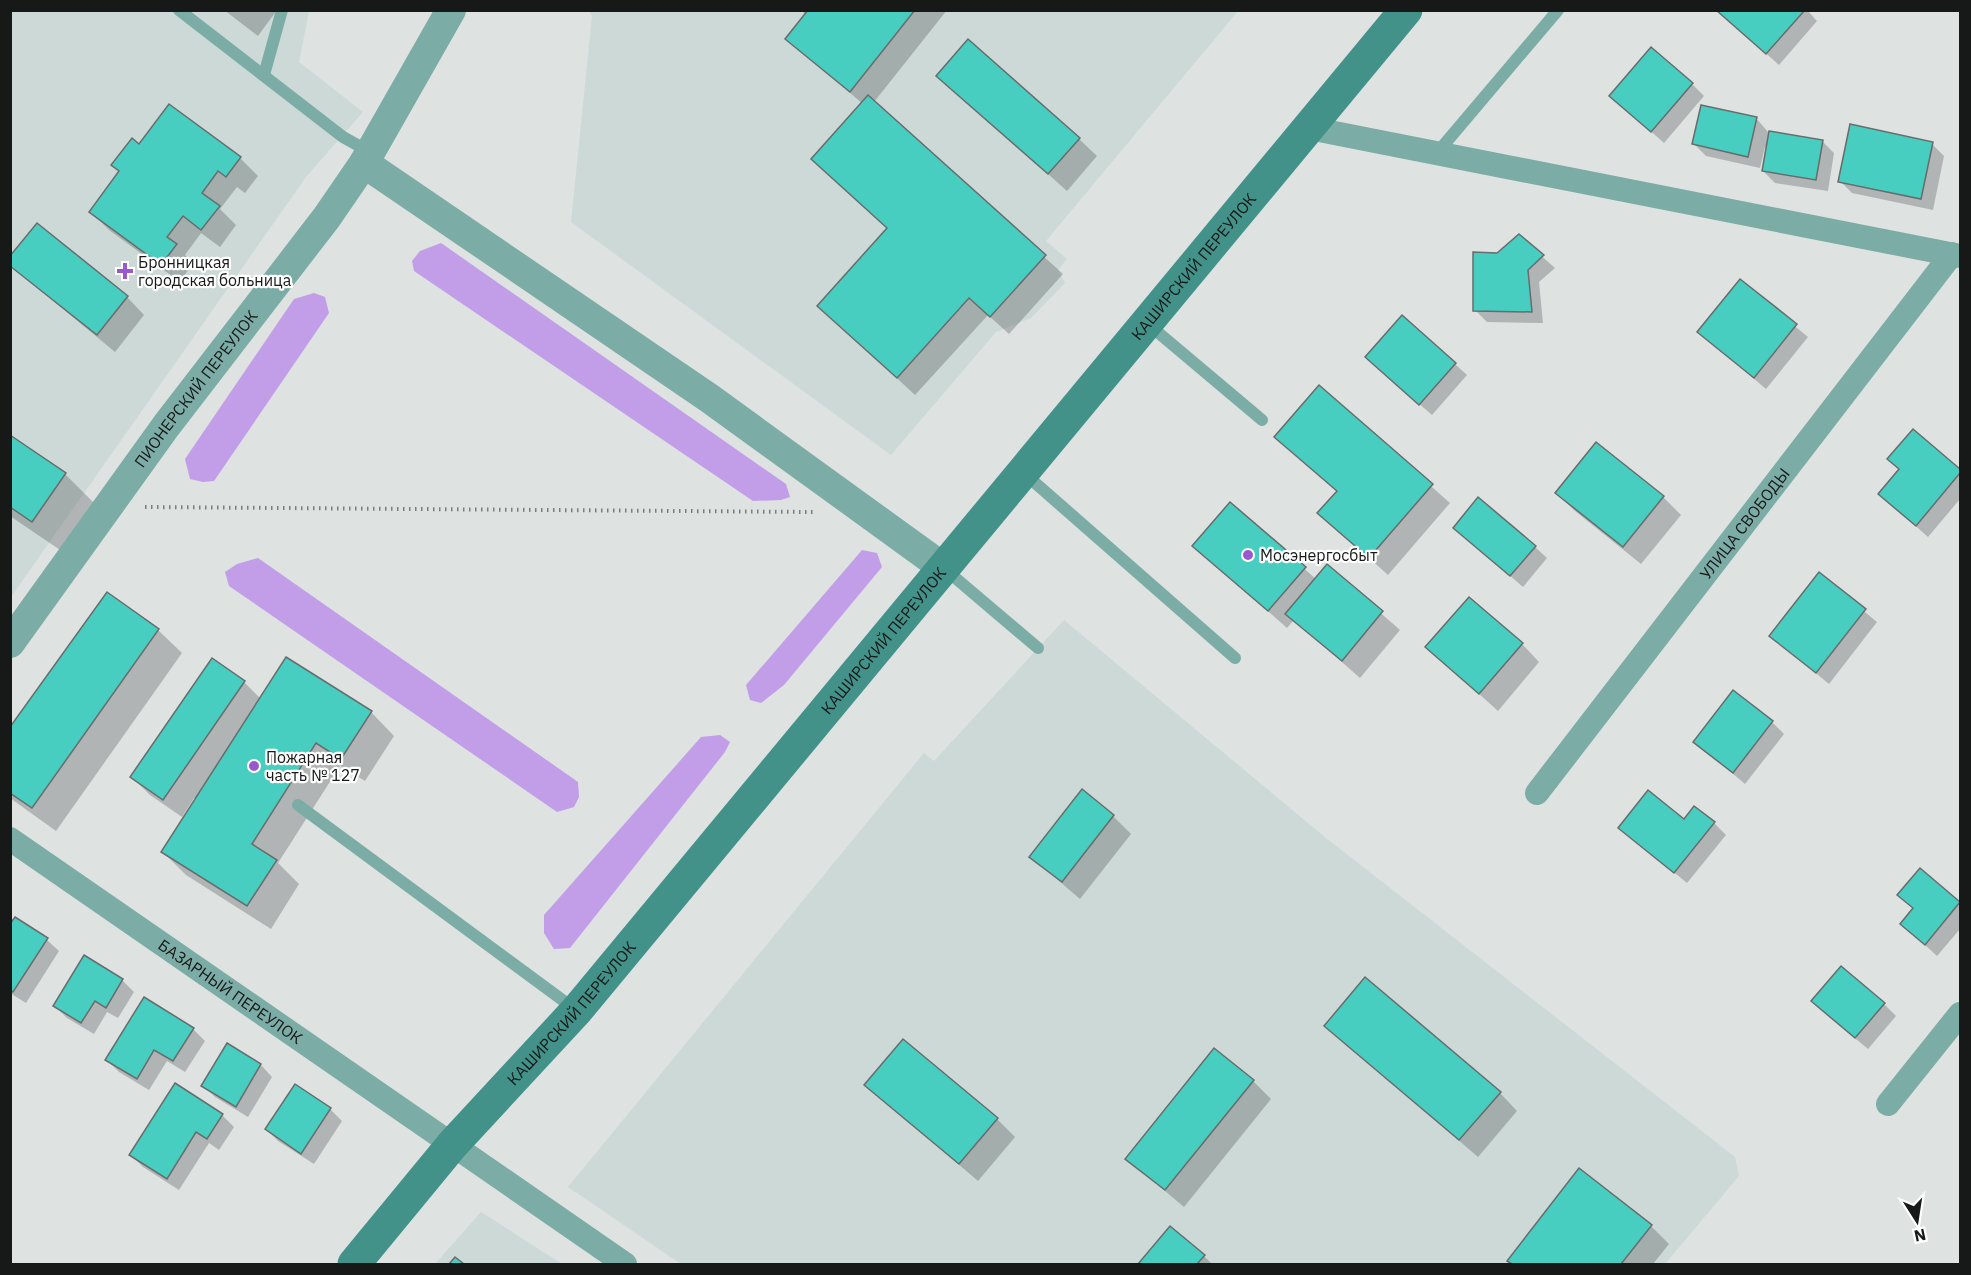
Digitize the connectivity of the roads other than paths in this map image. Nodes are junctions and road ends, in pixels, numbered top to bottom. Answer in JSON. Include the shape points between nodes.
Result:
{"nodes":[{"id":1,"x":179,"y":10,"type":"edge"},
{"id":2,"x":282,"y":10,"type":"edge"},
{"id":3,"x":451,"y":10,"type":"edge"},
{"id":4,"x":1406,"y":10,"type":"edge"},
{"id":5,"x":1558,"y":10,"type":"edge"},
{"id":6,"x":264,"y":75,"type":"junction"},
{"id":7,"x":1309,"y":128,"type":"junction"},
{"id":8,"x":1437,"y":153,"type":"junction"},
{"id":9,"x":368,"y":158,"type":"junction"},
{"id":10,"x":1956,"y":255,"type":"edge"},
{"id":11,"x":1147,"y":323,"type":"junction"},
{"id":12,"x":1262,"y":420,"type":"dead end"},
{"id":13,"x":1024,"y":473,"type":"junction"},
{"id":14,"x":945,"y":569,"type":"junction"},
{"id":15,"x":10,"y":643,"type":"edge"},
{"id":16,"x":1038,"y":648,"type":"dead end"},
{"id":17,"x":1235,"y":658,"type":"dead end"},
{"id":18,"x":1537,"y":794,"type":"dead end"},
{"id":19,"x":298,"y":805,"type":"dead end"},
{"id":20,"x":10,"y":839,"type":"edge"},
{"id":21,"x":577,"y":1010,"type":"junction"},
{"id":22,"x":1960,"y":1014,"type":"edge"},
{"id":23,"x":1888,"y":1104,"type":"dead end"},
{"id":24,"x":452,"y":1145,"type":"junction"},
{"id":25,"x":354,"y":1264,"type":"edge"},
{"id":26,"x":625,"y":1264,"type":"edge"}],
"edges":[{"from":1,"to":6,"type":"lane"},
{"from":2,"to":6,"type":"lane"},
{"from":3,"to":9,"type":"street","name":"ПИОНЕРСКИЙ ПЕРЕУЛОК"},
{"from":4,"to":7,"type":"main road","name":"КАШИРСКИЙ ПЕРЕУЛОК"},
{"from":5,"to":8,"type":"lane"},
{"from":6,"to":9,"type":"lane"},
{"from":7,"to":8,"type":"street"},
{"from":7,"to":11,"type":"main road","name":"КАШИРСКИЙ ПЕРЕУЛОК"},
{"from":8,"to":10,"type":"street"},
{"from":9,"to":14,"type":"street"},
{"from":9,"to":15,"type":"street","name":"ПИОНЕРСКИЙ ПЕРЕУЛОК"},
{"from":10,"to":18,"type":"street","name":"УЛИЦА СВОБОДЫ"},
{"from":11,"to":12,"type":"lane"},
{"from":11,"to":13,"type":"main road","name":"КАШИРСКИЙ ПЕРЕУЛОК"},
{"from":13,"to":14,"type":"main road","name":"КАШИРСКИЙ ПЕРЕУЛОК"},
{"from":13,"to":17,"type":"lane"},
{"from":14,"to":16,"type":"lane"},
{"from":14,"to":21,"type":"main road","name":"КАШИРСКИЙ ПЕРЕУЛОК"},
{"from":19,"to":21,"type":"lane"},
{"from":20,"to":24,"type":"street","name":"БАЗАРНЫЙ ПЕРЕУЛОК"},
{"from":21,"to":24,"type":"main road","name":"КАШИРСКИЙ ПЕРЕУЛОК"},
{"from":22,"to":23,"type":"street"},
{"from":24,"to":25,"type":"main road","name":"КАШИРСКИЙ ПЕРЕУЛОК"},
{"from":24,"to":26,"type":"street","name":"БАЗАРНЫЙ ПЕРЕУЛОК"}]}
